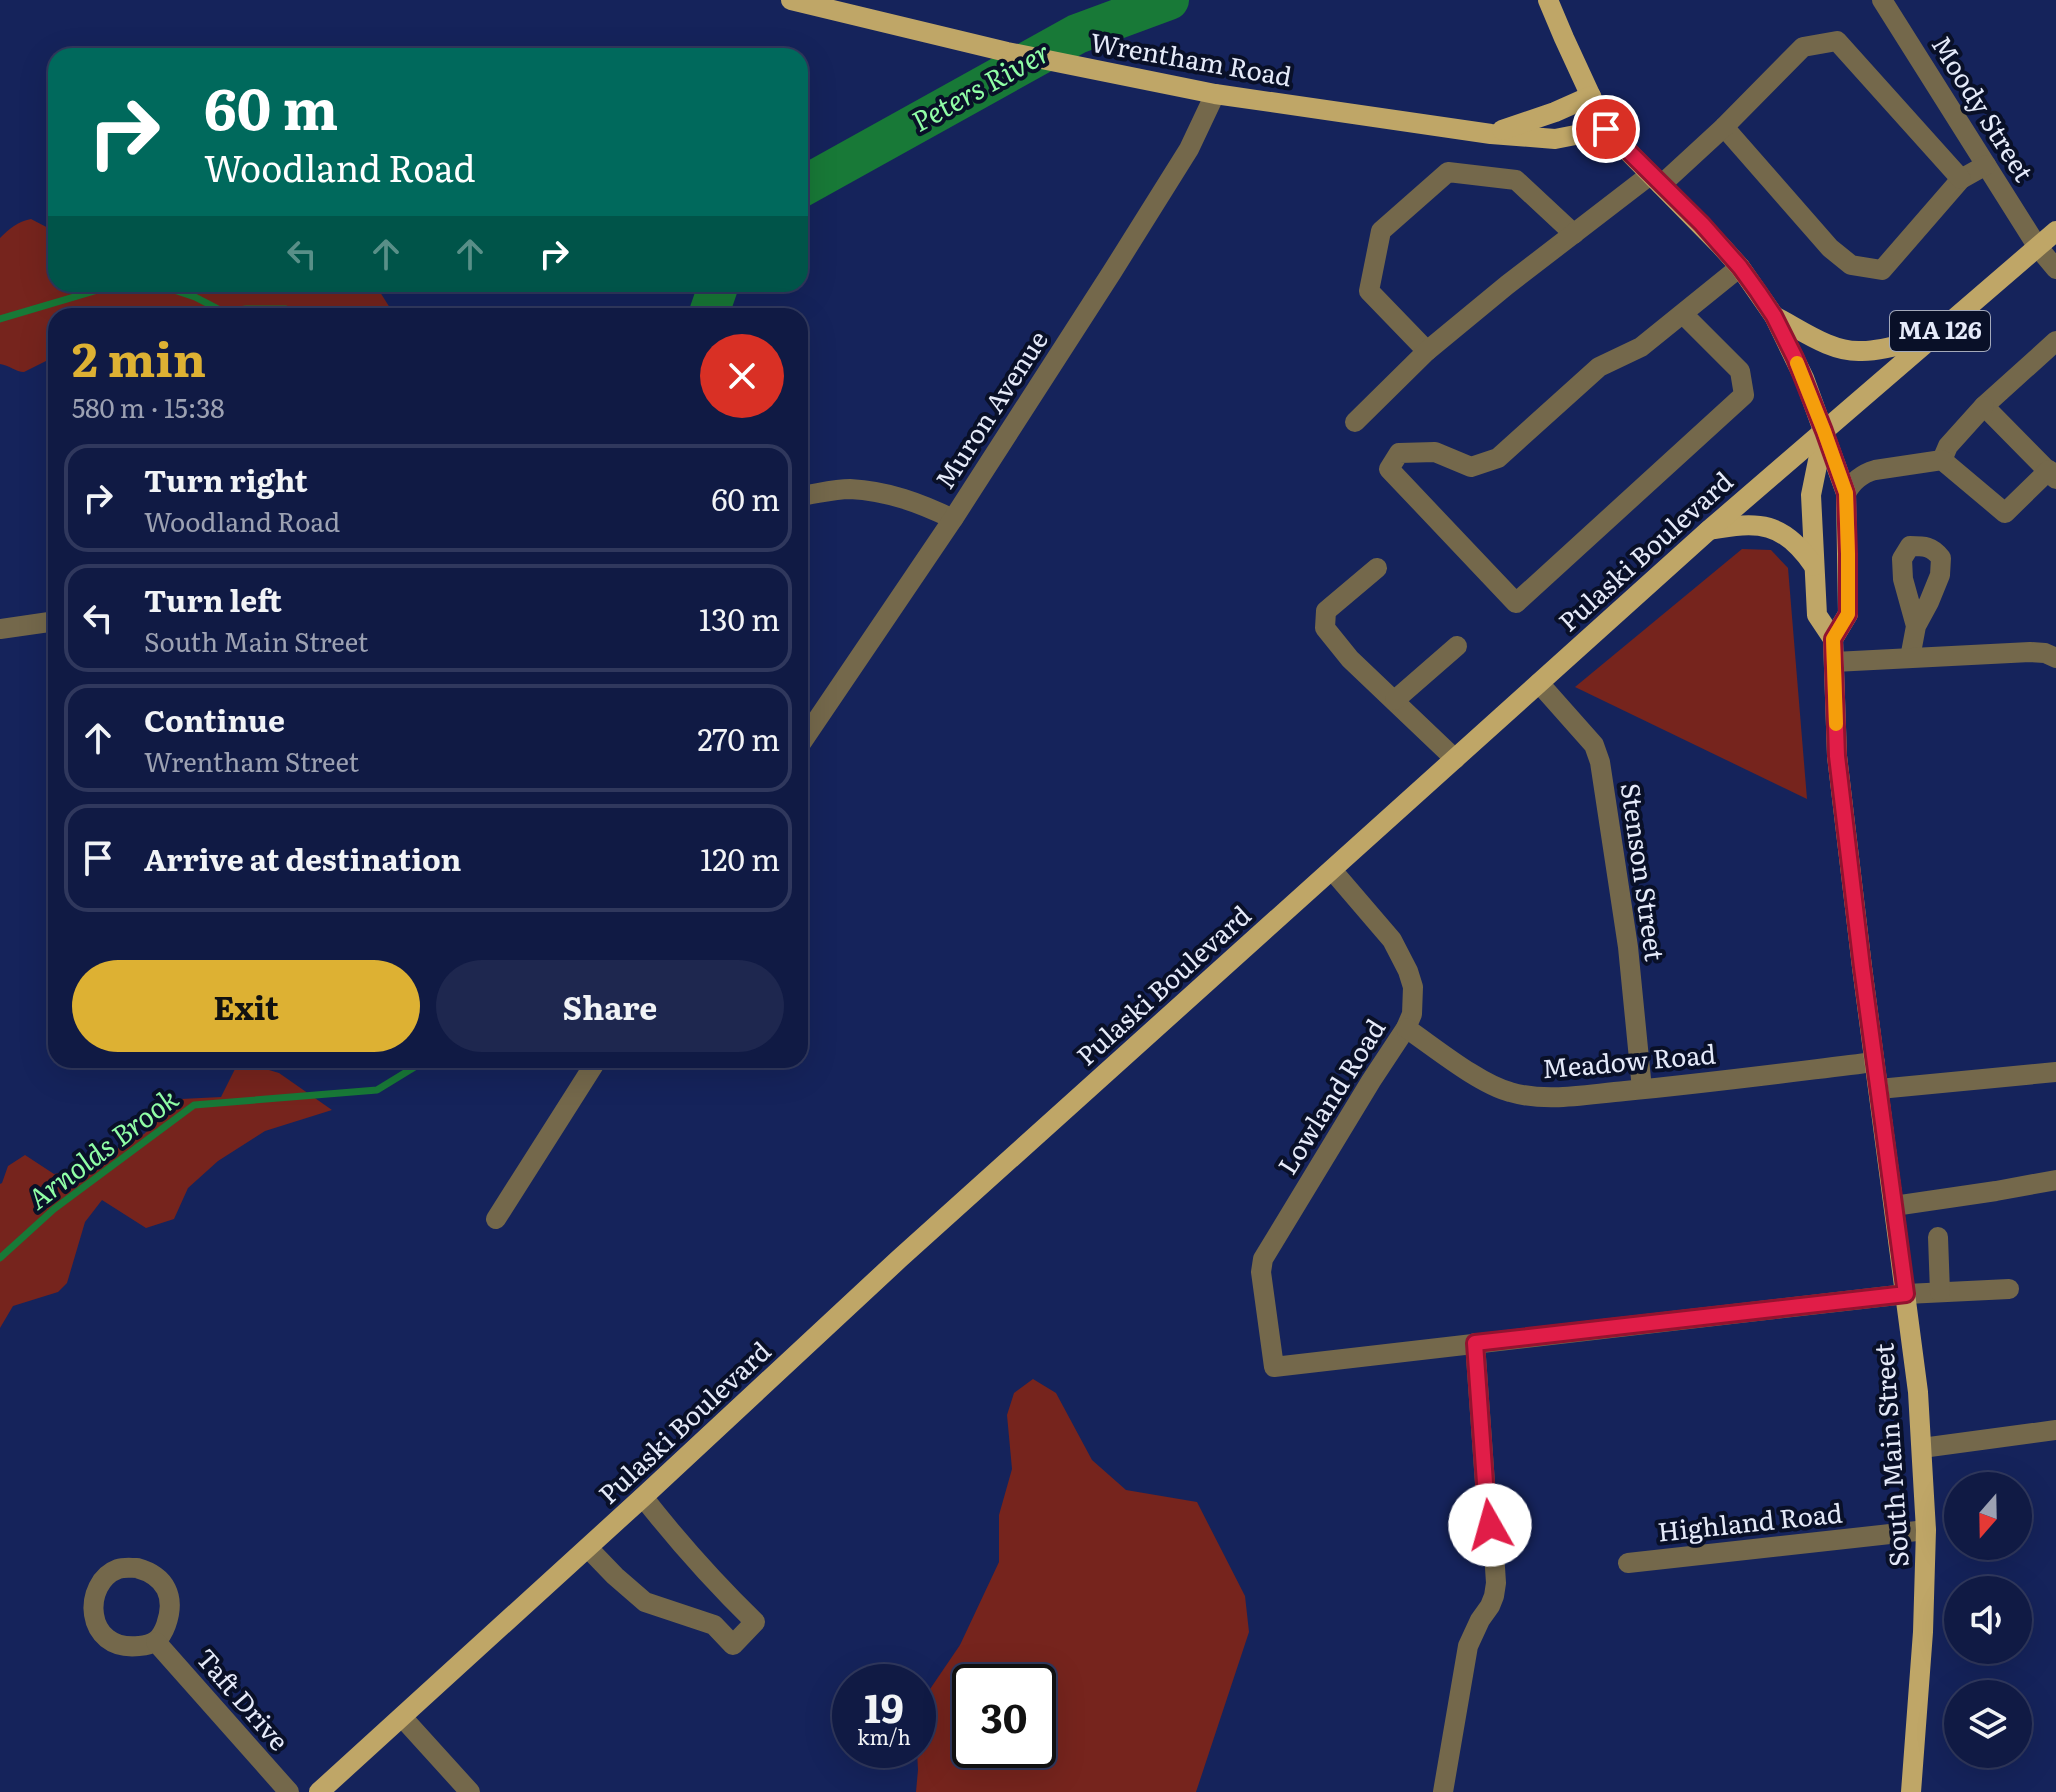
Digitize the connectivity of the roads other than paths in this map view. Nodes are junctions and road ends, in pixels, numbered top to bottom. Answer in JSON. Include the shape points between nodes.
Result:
{"nodes":[{"id":1,"x":791,"y":0,"type":"edge"},
{"id":2,"x":1548,"y":0,"type":"edge"},
{"id":3,"x":1882,"y":0,"type":"edge"},
{"id":4,"x":818,"y":3,"type":"edge"},
{"id":5,"x":1215,"y":94,"type":"junction"},
{"id":6,"x":1591,"y":96,"type":"junction"},
{"id":7,"x":1724,"y":127,"type":"junction"},
{"id":8,"x":1606,"y":129,"type":"junction"},
{"id":9,"x":1491,"y":134,"type":"junction"},
{"id":10,"x":1986,"y":165,"type":"junction"},
{"id":11,"x":1961,"y":179,"type":"junction"},
{"id":12,"x":1656,"y":180,"type":"junction"},
{"id":13,"x":2056,"y":231,"type":"edge"},
{"id":14,"x":1574,"y":234,"type":"junction"},
{"id":15,"x":2037,"y":246,"type":"junction"},
{"id":16,"x":1740,"y":267,"type":"junction"},
{"id":17,"x":2056,"y":269,"type":"edge"},
{"id":18,"x":1683,"y":314,"type":"junction"},
{"id":19,"x":1774,"y":316,"type":"junction"},
{"id":20,"x":1934,"y":336,"type":"junction"},
{"id":21,"x":2056,"y":341,"type":"edge"},
{"id":22,"x":1427,"y":351,"type":"junction"},
{"id":23,"x":1984,"y":406,"type":"junction"},
{"id":24,"x":1355,"y":422,"type":"dead end"},
{"id":25,"x":1824,"y":431,"type":"junction"},
{"id":26,"x":1942,"y":460,"type":"junction"},
{"id":27,"x":2052,"y":475,"type":"edge"},
{"id":28,"x":1846,"y":493,"type":"junction"},
{"id":29,"x":808,"y":495,"type":"edge"},
{"id":30,"x":953,"y":519,"type":"junction"},
{"id":31,"x":1709,"y":530,"type":"junction"},
{"id":32,"x":1814,"y":566,"type":"junction"},
{"id":33,"x":1377,"y":568,"type":"dead end"},
{"id":34,"x":48,"y":622,"type":"edge"},
{"id":35,"x":1916,"y":626,"type":"dead end"},
{"id":36,"x":0,"y":629,"type":"edge"},
{"id":37,"x":1833,"y":639,"type":"junction"},
{"id":38,"x":1457,"y":646,"type":"dead end"},
{"id":39,"x":1910,"y":658,"type":"junction"},
{"id":40,"x":2056,"y":658,"type":"edge"},
{"id":41,"x":1834,"y":662,"type":"junction"},
{"id":42,"x":1539,"y":683,"type":"junction"},
{"id":43,"x":1395,"y":700,"type":"junction"},
{"id":44,"x":808,"y":733,"type":"edge"},
{"id":45,"x":1455,"y":759,"type":"junction"},
{"id":46,"x":1332,"y":870,"type":"junction"},
{"id":47,"x":1406,"y":1028,"type":"junction"},
{"id":48,"x":1875,"y":1062,"type":"junction"},
{"id":49,"x":592,"y":1068,"type":"edge"},
{"id":50,"x":2056,"y":1072,"type":"edge"},
{"id":51,"x":1642,"y":1089,"type":"junction"},
{"id":52,"x":1879,"y":1089,"type":"junction"},
{"id":53,"x":2056,"y":1180,"type":"edge"},
{"id":54,"x":1894,"y":1206,"type":"junction"},
{"id":55,"x":496,"y":1219,"type":"dead end"},
{"id":56,"x":1938,"y":1237,"type":"dead end"},
{"id":57,"x":2009,"y":1289,"type":"dead end"},
{"id":58,"x":1940,"y":1292,"type":"junction"},
{"id":59,"x":1906,"y":1294,"type":"junction"},
{"id":60,"x":1475,"y":1343,"type":"junction"},
{"id":61,"x":2056,"y":1430,"type":"edge"},
{"id":62,"x":1922,"y":1448,"type":"junction"},
{"id":63,"x":643,"y":1497,"type":"junction"},
{"id":64,"x":1926,"y":1530,"type":"junction"},
{"id":65,"x":588,"y":1548,"type":"junction"},
{"id":66,"x":1628,"y":1563,"type":"dead end"},
{"id":67,"x":156,"y":1642,"type":"dead end"},
{"id":68,"x":402,"y":1717,"type":"junction"},
{"id":69,"x":289,"y":1792,"type":"edge"},
{"id":70,"x":319,"y":1792,"type":"edge"},
{"id":71,"x":470,"y":1792,"type":"edge"},
{"id":72,"x":1443,"y":1792,"type":"edge"},
{"id":73,"x":1911,"y":1792,"type":"edge"}],
"edges":[{"from":1,"to":4,"type":"main road","name":"Wrentham Road"},
{"from":2,"to":6,"type":"main road"},
{"from":3,"to":10,"type":"street","name":"Moody Street"},
{"from":4,"to":5,"type":"main road","name":"Wrentham Road","via":[[1007,52]]},
{"from":5,"to":9,"type":"main road","name":"Wrentham Road"},
{"from":5,"to":30,"type":"street","name":"Muron Avenue","via":[[1189,149]]},
{"from":6,"to":8,"type":"main road"},
{"from":6,"to":9,"type":"main road","name":"Wrentham Road"},
{"from":7,"to":11,"type":"street","via":[[1803,47],[1837,41]]},
{"from":7,"to":11,"type":"street","via":[[1851,265],[1882,270]]},
{"from":7,"to":12,"type":"street"},
{"from":8,"to":9,"type":"main road","name":"Wrentham Road","via":[[1555,139]]},
{"from":8,"to":12,"type":"main road"},
{"from":10,"to":11,"type":"street"},
{"from":10,"to":15,"type":"street","name":"Moody Street"},
{"from":12,"to":14,"type":"street"},
{"from":12,"to":16,"type":"main road"},
{"from":13,"to":15,"type":"main road","name":"Pulaski Boulevard","number":"MA 126"},
{"from":14,"to":22,"type":"street"},
{"from":14,"to":22,"type":"street","via":[[1516,180],[1448,172],[1381,231],[1369,291]]},
{"from":15,"to":17,"type":"street","name":"Moody Street"},
{"from":15,"to":20,"type":"main road","name":"Pulaski Boulevard","number":"MA 126"},
{"from":16,"to":18,"type":"street"},
{"from":16,"to":19,"type":"main road"},
{"from":18,"to":18,"type":"street","via":[[1641,347],[1599,367],[1498,458],[1471,467],[1435,452],[1399,453],[1389,469],[1516,603],[1744,395],[1740,371]]},
{"from":19,"to":20,"type":"main road","via":[[1853,351]]},
{"from":19,"to":25,"type":"main road"},
{"from":20,"to":25,"type":"main road","name":"Pulaski Boulevard","number":"MA 126"},
{"from":21,"to":23,"type":"street"},
{"from":22,"to":24,"type":"street"},
{"from":23,"to":26,"type":"street"},
{"from":23,"to":27,"type":"street"},
{"from":25,"to":28,"type":"main road","name":"South Main Street"},
{"from":25,"to":31,"type":"main road","name":"Pulaski Boulevard"},
{"from":25,"to":32,"type":"main road","name":"South Main Street","via":[[1811,495]]},
{"from":26,"to":27,"type":"street","via":[[2005,513]]},
{"from":26,"to":28,"type":"street","via":[[1865,473]]},
{"from":28,"to":37,"type":"main road","name":"South Main Street","via":[[1848,614]]},
{"from":29,"to":30,"type":"street","via":[[848,489],[901,496]]},
{"from":30,"to":44,"type":"street","name":"Muron Avenue"},
{"from":31,"to":32,"type":"main road","via":[[1769,527],[1792,539]]},
{"from":31,"to":42,"type":"main road","name":"Pulaski Boulevard"},
{"from":32,"to":37,"type":"main road","name":"South Main Street","via":[[1817,615]]},
{"from":33,"to":43,"type":"street","via":[[1326,611],[1325,628]]},
{"from":34,"to":36,"type":"street"},
{"from":35,"to":39,"type":"street"},
{"from":37,"to":41,"type":"main road","name":"South Main Street"},
{"from":38,"to":43,"type":"street"},
{"from":39,"to":40,"type":"street","via":[[2030,652]]},
{"from":39,"to":41,"type":"street"},
{"from":41,"to":48,"type":"main road","name":"South Main Street","via":[[1841,799]]},
{"from":42,"to":45,"type":"main road","name":"Pulaski Boulevard"},
{"from":42,"to":51,"type":"street","name":"Stenson Street","via":[[1594,745],[1600,762],[1628,947]]},
{"from":43,"to":45,"type":"street"},
{"from":45,"to":46,"type":"main road","name":"Pulaski Boulevard"},
{"from":46,"to":47,"type":"street","name":"Lowland Road","via":[[1392,940],[1408,971],[1413,1001]]},
{"from":46,"to":63,"type":"main road","name":"Pulaski Boulevard"},
{"from":47,"to":51,"type":"street","name":"Meadow Road","via":[[1507,1092],[1553,1097]]},
{"from":47,"to":60,"type":"street","name":"Lowland Road","via":[[1263,1259],[1274,1367]]},
{"from":48,"to":51,"type":"street","name":"Meadow Road"},
{"from":48,"to":52,"type":"main road","name":"South Main Street"},
{"from":49,"to":55,"type":"street"},
{"from":50,"to":52,"type":"street"},
{"from":52,"to":54,"type":"main road","name":"South Main Street"},
{"from":53,"to":54,"type":"street"},
{"from":54,"to":59,"type":"main road","name":"South Main Street"},
{"from":56,"to":58,"type":"street"},
{"from":57,"to":58,"type":"street"},
{"from":58,"to":59,"type":"street"},
{"from":59,"to":60,"type":"street"},
{"from":59,"to":62,"type":"main road","name":"South Main Street"},
{"from":60,"to":72,"type":"street","via":[[1496,1570],[1494,1596],[1468,1646]]},
{"from":61,"to":62,"type":"street"},
{"from":62,"to":64,"type":"main road","name":"South Main Street"},
{"from":63,"to":65,"type":"main road","name":"Pulaski Boulevard"},
{"from":63,"to":65,"type":"street","via":[[755,1622],[733,1645],[714,1625],[645,1602]]},
{"from":64,"to":66,"type":"street","name":"Highland Road"},
{"from":64,"to":73,"type":"main road","name":"South Main Street"},
{"from":65,"to":68,"type":"main road","name":"Pulaski Boulevard"},
{"from":67,"to":69,"type":"street","name":"Taft Drive"},
{"from":68,"to":70,"type":"main road","name":"Pulaski Boulevard"},
{"from":68,"to":71,"type":"street"}]}
